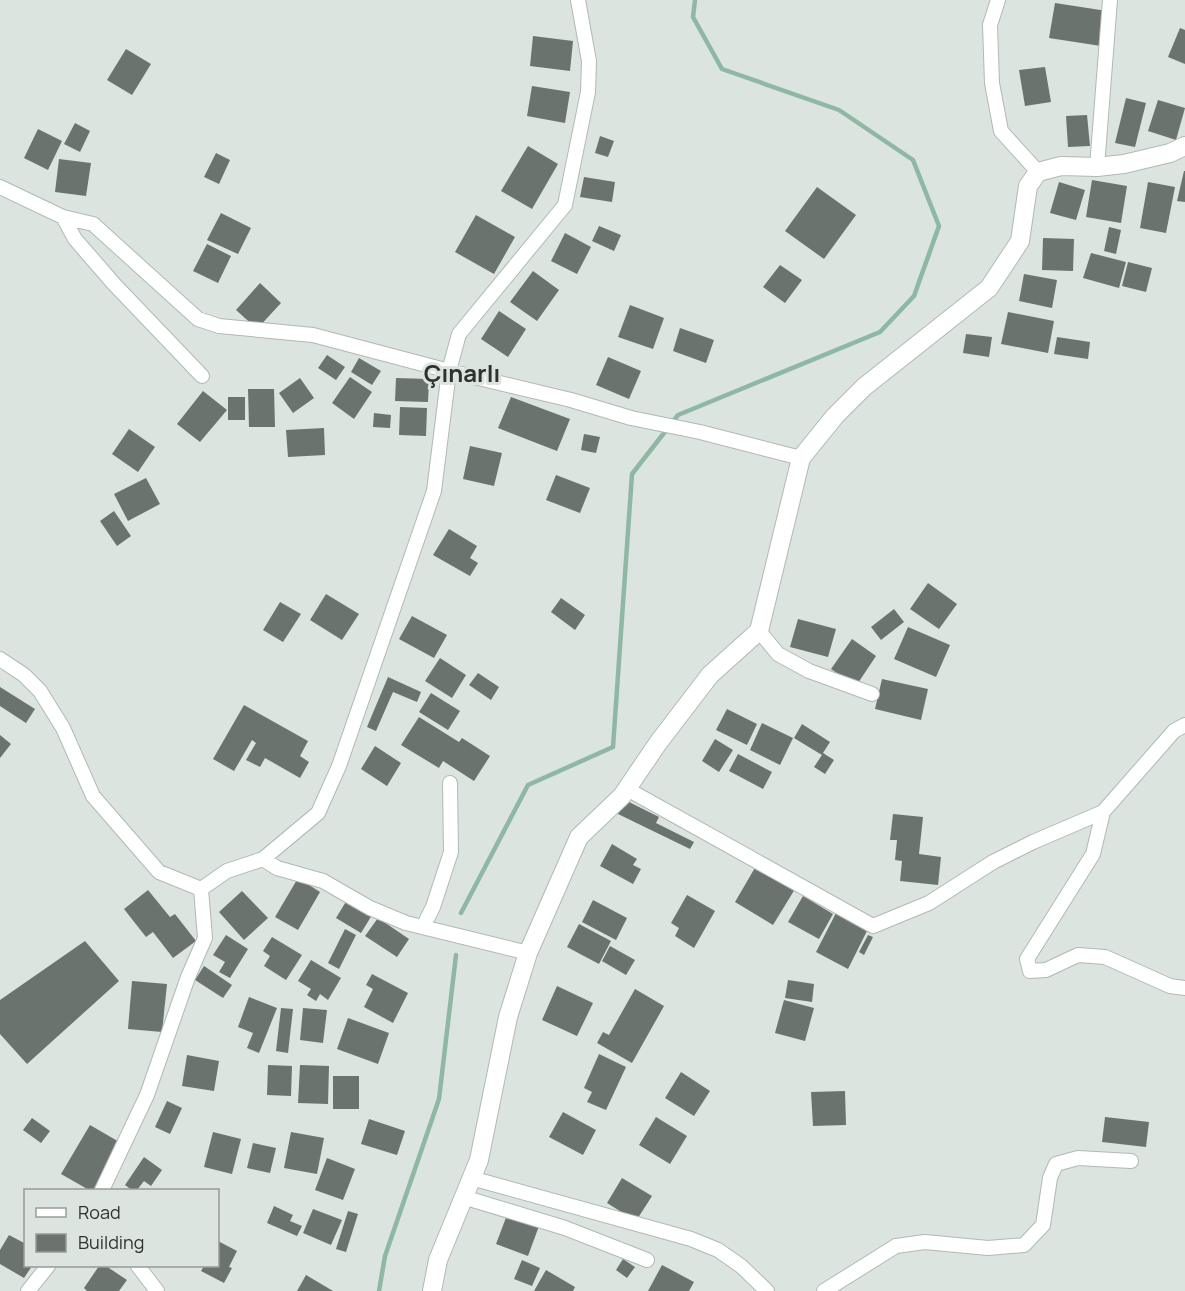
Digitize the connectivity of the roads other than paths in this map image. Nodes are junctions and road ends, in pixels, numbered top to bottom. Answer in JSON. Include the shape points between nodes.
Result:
{"nodes":[{"id":1,"x":578,"y":0,"type":"edge"},
{"id":2,"x":998,"y":0,"type":"edge"},
{"id":3,"x":1110,"y":0,"type":"edge"},
{"id":4,"x":1185,"y":146,"type":"edge"},
{"id":5,"x":1097,"y":167,"type":"junction"},
{"id":6,"x":1038,"y":172,"type":"junction"},
{"id":7,"x":0,"y":187,"type":"edge"},
{"id":8,"x":63,"y":217,"type":"junction"},
{"id":9,"x":449,"y":371,"type":"junction"},
{"id":10,"x":202,"y":376,"type":"dead end"},
{"id":11,"x":801,"y":458,"type":"junction"},
{"id":12,"x":759,"y":631,"type":"junction"},
{"id":13,"x":0,"y":659,"type":"edge"},
{"id":14,"x":872,"y":694,"type":"dead end"},
{"id":15,"x":1185,"y":726,"type":"edge"},
{"id":16,"x":450,"y":783,"type":"dead end"},
{"id":17,"x":627,"y":789,"type":"junction"},
{"id":18,"x":1103,"y":813,"type":"junction"},
{"id":19,"x":263,"y":859,"type":"junction"},
{"id":20,"x":201,"y":889,"type":"junction"},
{"id":21,"x":423,"y":927,"type":"junction"},
{"id":22,"x":528,"y":953,"type":"junction"},
{"id":23,"x":1185,"y":988,"type":"edge"},
{"id":24,"x":1131,"y":1161,"type":"dead end"},
{"id":25,"x":471,"y":1178,"type":"junction"},
{"id":26,"x":103,"y":1189,"type":"edge"},
{"id":27,"x":463,"y":1197,"type":"junction"},
{"id":28,"x":647,"y":1260,"type":"dead end"},
{"id":29,"x":47,"y":1267,"type":"edge"},
{"id":30,"x":139,"y":1267,"type":"edge"},
{"id":31,"x":28,"y":1291,"type":"edge"},
{"id":32,"x":157,"y":1291,"type":"edge"},
{"id":33,"x":432,"y":1291,"type":"edge"},
{"id":34,"x":767,"y":1291,"type":"edge"},
{"id":35,"x":824,"y":1291,"type":"edge"}],
"edges":[{"from":1,"to":9,"type":"street","via":[[589,61],[588,92],[565,205],[459,334]]},
{"from":2,"to":6,"type":"street","via":[[990,25],[992,83],[1001,131]]},
{"from":3,"to":5,"type":"street"},
{"from":4,"to":5,"type":"street","via":[[1124,164]]},
{"from":5,"to":6,"type":"street","via":[[1061,166]]},
{"from":6,"to":11,"type":"street","via":[[1028,186],[1020,241],[989,288],[864,387]]},
{"from":7,"to":8,"type":"street"},
{"from":8,"to":9,"type":"street","via":[[93,225],[198,319],[219,326],[313,335]]},
{"from":8,"to":10,"type":"street","via":[[75,239],[106,275]]},
{"from":9,"to":11,"type":"street"},
{"from":9,"to":19,"type":"street","via":[[434,491],[339,766],[318,813]]},
{"from":11,"to":12,"type":"street"},
{"from":12,"to":14,"type":"street","via":[[777,654],[809,671]]},
{"from":12,"to":17,"type":"street","via":[[710,675]]},
{"from":13,"to":20,"type":"street","via":[[40,691],[63,728],[93,796],[159,872]]},
{"from":15,"to":18,"type":"street","via":[[1174,731]]},
{"from":16,"to":21,"type":"street","via":[[451,852]]},
{"from":17,"to":18,"type":"street","via":[[873,926],[929,903],[1033,842]]},
{"from":17,"to":22,"type":"street","via":[[579,837]]},
{"from":18,"to":23,"type":"street","via":[[1093,854],[1027,959],[1030,971],[1046,970],[1078,955],[1105,957],[1170,986]]},
{"from":19,"to":20,"type":"street","via":[[227,872]]},
{"from":19,"to":21,"type":"street","via":[[277,868],[323,881],[370,908]]},
{"from":20,"to":26,"type":"street","via":[[205,938],[147,1095]]},
{"from":21,"to":22,"type":"street"},
{"from":22,"to":25,"type":"street","via":[[508,1017],[489,1119]]},
{"from":24,"to":35,"type":"street","via":[[1078,1158],[1056,1164],[1043,1225],[1024,1245],[988,1248],[925,1242],[896,1246]]},
{"from":25,"to":27,"type":"street"},
{"from":25,"to":34,"type":"street","via":[[691,1239],[718,1250]]},
{"from":27,"to":28,"type":"street","via":[[565,1228]]},
{"from":27,"to":33,"type":"street","via":[[438,1260]]},
{"from":29,"to":31,"type":"street"},
{"from":30,"to":32,"type":"street"}]}
